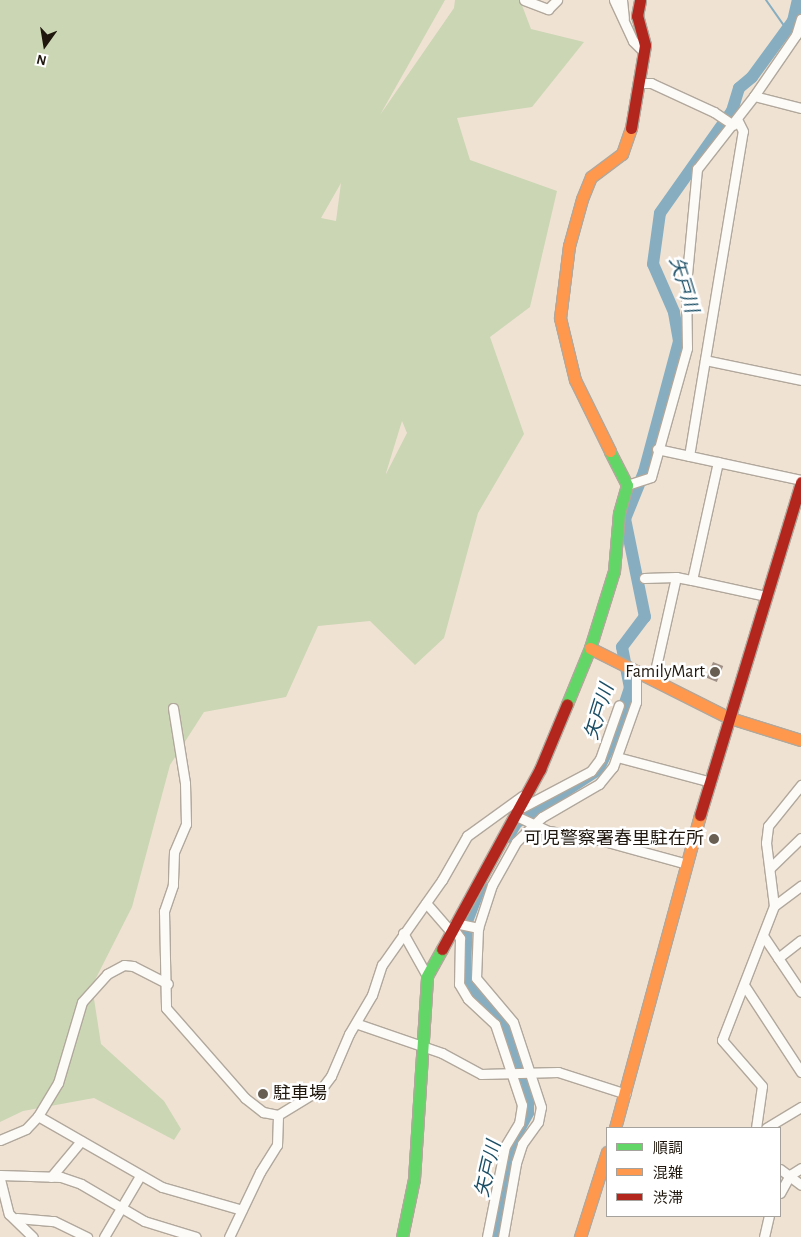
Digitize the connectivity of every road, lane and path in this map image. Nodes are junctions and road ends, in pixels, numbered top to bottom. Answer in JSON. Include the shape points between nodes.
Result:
{"nodes":[{"id":1,"x":524,"y":0,"type":"edge"},
{"id":2,"x":557,"y":0,"type":"edge"},
{"id":3,"x":614,"y":0,"type":"edge"},
{"id":4,"x":622,"y":0,"type":"edge"},
{"id":5,"x":640,"y":0,"type":"edge"},
{"id":6,"x":624,"y":18,"type":"junction"},
{"id":7,"x":801,"y":19,"type":"edge"},
{"id":8,"x":798,"y":33,"type":"edge"},
{"id":9,"x":644,"y":52,"type":"junction"},
{"id":10,"x":642,"y":83,"type":"junction"},
{"id":11,"x":754,"y":96,"type":"junction"},
{"id":12,"x":801,"y":108,"type":"edge"},
{"id":13,"x":735,"y":122,"type":"junction"},
{"id":14,"x":705,"y":360,"type":"junction"},
{"id":15,"x":801,"y":380,"type":"edge"},
{"id":16,"x":657,"y":449,"type":"junction"},
{"id":17,"x":688,"y":456,"type":"junction"},
{"id":18,"x":718,"y":462,"type":"junction"},
{"id":19,"x":801,"y":481,"type":"edge"},
{"id":20,"x":627,"y":485,"type":"junction"},
{"id":21,"x":676,"y":577,"type":"junction"},
{"id":22,"x":644,"y":578,"type":"dead end"},
{"id":23,"x":692,"y":580,"type":"junction"},
{"id":24,"x":766,"y":596,"type":"junction"},
{"id":25,"x":590,"y":648,"type":"junction"},
{"id":26,"x":636,"y":670,"type":"junction"},
{"id":27,"x":653,"y":680,"type":"junction"},
{"id":28,"x":619,"y":705,"type":"dead end"},
{"id":29,"x":173,"y":708,"type":"dead end"},
{"id":30,"x":728,"y":717,"type":"junction"},
{"id":31,"x":801,"y":740,"type":"edge"},
{"id":32,"x":617,"y":757,"type":"junction"},
{"id":33,"x":711,"y":782,"type":"junction"},
{"id":34,"x":801,"y":785,"type":"edge"},
{"id":35,"x":518,"y":805,"type":"junction"},
{"id":36,"x":534,"y":825,"type":"junction"},
{"id":37,"x":801,"y":838,"type":"edge"},
{"id":38,"x":687,"y":864,"type":"junction"},
{"id":39,"x":770,"y":868,"type":"junction"},
{"id":40,"x":801,"y":886,"type":"edge"},
{"id":41,"x":426,"y":903,"type":"junction"},
{"id":42,"x":774,"y":906,"type":"junction"},
{"id":43,"x":453,"y":927,"type":"junction"},
{"id":44,"x":478,"y":928,"type":"junction"},
{"id":45,"x":402,"y":933,"type":"junction"},
{"id":46,"x":764,"y":937,"type":"junction"},
{"id":47,"x":801,"y":940,"type":"edge"},
{"id":48,"x":778,"y":958,"type":"junction"},
{"id":49,"x":427,"y":976,"type":"junction"},
{"id":50,"x":168,"y":984,"type":"junction"},
{"id":51,"x":744,"y":986,"type":"junction"},
{"id":52,"x":801,"y":992,"type":"edge"},
{"id":53,"x":358,"y":1024,"type":"junction"},
{"id":54,"x":425,"y":1047,"type":"junction"},
{"id":55,"x":533,"y":1072,"type":"junction"},
{"id":56,"x":801,"y":1072,"type":"edge"},
{"id":57,"x":513,"y":1073,"type":"junction"},
{"id":58,"x":626,"y":1094,"type":"junction"},
{"id":59,"x":801,"y":1108,"type":"edge"},
{"id":60,"x":278,"y":1115,"type":"junction"},
{"id":61,"x":38,"y":1116,"type":"junction"},
{"id":62,"x":615,"y":1127,"type":"edge"},
{"id":63,"x":756,"y":1127,"type":"edge"},
{"id":64,"x":768,"y":1127,"type":"edge"},
{"id":65,"x":0,"y":1140,"type":"edge"},
{"id":66,"x":81,"y":1141,"type":"junction"},
{"id":67,"x":606,"y":1155,"type":"edge"},
{"id":68,"x":801,"y":1168,"type":"edge"},
{"id":69,"x":781,"y":1170,"type":"edge"},
{"id":70,"x":0,"y":1175,"type":"edge"},
{"id":71,"x":790,"y":1175,"type":"junction"},
{"id":72,"x":140,"y":1176,"type":"junction"},
{"id":73,"x":51,"y":1177,"type":"junction"},
{"id":74,"x":0,"y":1179,"type":"edge"},
{"id":75,"x":801,"y":1185,"type":"edge"},
{"id":76,"x":781,"y":1191,"type":"edge"},
{"id":77,"x":2,"y":1204,"type":"edge"},
{"id":78,"x":121,"y":1209,"type":"junction"},
{"id":79,"x":242,"y":1210,"type":"junction"},
{"id":80,"x":769,"y":1217,"type":"edge"},
{"id":81,"x":17,"y":1218,"type":"junction"},
{"id":82,"x":34,"y":1237,"type":"edge"},
{"id":83,"x":87,"y":1237,"type":"edge"},
{"id":84,"x":104,"y":1237,"type":"edge"},
{"id":85,"x":196,"y":1237,"type":"edge"},
{"id":86,"x":229,"y":1237,"type":"edge"},
{"id":87,"x":402,"y":1237,"type":"edge"},
{"id":88,"x":487,"y":1237,"type":"edge"},
{"id":89,"x":503,"y":1237,"type":"edge"},
{"id":90,"x":580,"y":1237,"type":"edge"},
{"id":91,"x":764,"y":1237,"type":"edge"}],
"edges":[{"from":1,"to":2,"type":"street","via":[[548,9]]},
{"from":3,"to":6,"type":"street"},
{"from":4,"to":6,"type":"street"},
{"from":5,"to":9,"type":"street","via":[[637,16]]},
{"from":6,"to":9,"type":"street","via":[[633,41]]},
{"from":7,"to":8,"type":"street"},
{"from":8,"to":11,"type":"street"},
{"from":9,"to":10,"type":"street"},
{"from":10,"to":13,"type":"street","via":[[651,83]]},
{"from":10,"to":20,"type":"street","via":[[622,154],[591,177],[582,199],[567,255],[560,318],[575,380]]},
{"from":11,"to":12,"type":"street"},
{"from":11,"to":13,"type":"street"},
{"from":13,"to":14,"type":"street","via":[[743,131]]},
{"from":13,"to":16,"type":"street","via":[[696,169],[686,285],[687,348]]},
{"from":14,"to":15,"type":"street"},
{"from":14,"to":17,"type":"street"},
{"from":16,"to":17,"type":"street"},
{"from":16,"to":20,"type":"street","via":[[648,481]]},
{"from":17,"to":18,"type":"street"},
{"from":18,"to":19,"type":"street"},
{"from":18,"to":23,"type":"street"},
{"from":19,"to":24,"type":"street"},
{"from":20,"to":25,"type":"street","via":[[619,513],[614,571]]},
{"from":21,"to":22,"type":"street"},
{"from":21,"to":23,"type":"street"},
{"from":21,"to":27,"type":"street"},
{"from":23,"to":24,"type":"street"},
{"from":24,"to":30,"type":"street"},
{"from":25,"to":26,"type":"street"},
{"from":25,"to":35,"type":"street","via":[[540,769]]},
{"from":26,"to":27,"type":"street"},
{"from":26,"to":32,"type":"street","via":[[636,702]]},
{"from":27,"to":30,"type":"street"},
{"from":28,"to":35,"type":"street","via":[[600,759],[590,771],[523,807]]},
{"from":29,"to":50,"type":"street","via":[[184,783],[186,824],[174,852],[173,885],[164,911]]},
{"from":30,"to":31,"type":"street"},
{"from":30,"to":33,"type":"street"},
{"from":32,"to":33,"type":"street"},
{"from":32,"to":36,"type":"street","via":[[599,784],[546,814]]},
{"from":33,"to":38,"type":"street"},
{"from":34,"to":39,"type":"street","via":[[768,826],[766,843]]},
{"from":35,"to":36,"type":"street"},
{"from":35,"to":41,"type":"street","via":[[467,836]]},
{"from":35,"to":43,"type":"street"},
{"from":36,"to":38,"type":"street"},
{"from":36,"to":44,"type":"street","via":[[516,842],[492,885]]},
{"from":37,"to":39,"type":"street"},
{"from":38,"to":58,"type":"street"},
{"from":39,"to":42,"type":"street"},
{"from":40,"to":42,"type":"street"},
{"from":41,"to":43,"type":"street"},
{"from":41,"to":45,"type":"street"},
{"from":42,"to":46,"type":"street"},
{"from":43,"to":44,"type":"street"},
{"from":43,"to":49,"type":"street"},
{"from":43,"to":57,"type":"street","via":[[460,938],[459,984],[468,999],[495,1024]]},
{"from":44,"to":55,"type":"street","via":[[476,978],[513,1022]]},
{"from":45,"to":49,"type":"street"},
{"from":45,"to":53,"type":"street","via":[[382,965]]},
{"from":46,"to":48,"type":"street"},
{"from":46,"to":51,"type":"street"},
{"from":47,"to":48,"type":"street"},
{"from":48,"to":52,"type":"street"},
{"from":49,"to":54,"type":"street"},
{"from":50,"to":60,"type":"street","via":[[166,1008],[172,1020],[190,1032],[245,1098],[263,1112]]},
{"from":50,"to":61,"type":"street","via":[[133,966],[124,965],[107,974],[91,990],[76,1017],[58,1083]]},
{"from":51,"to":56,"type":"street"},
{"from":51,"to":63,"type":"street","via":[[722,1040],[762,1086]]},
{"from":53,"to":54,"type":"street"},
{"from":53,"to":60,"type":"street","via":[[322,1088]]},
{"from":54,"to":57,"type":"street","via":[[481,1074]]},
{"from":54,"to":87,"type":"street","via":[[415,1121],[414,1179]]},
{"from":55,"to":57,"type":"street"},
{"from":55,"to":58,"type":"street","via":[[558,1072]]},
{"from":55,"to":89,"type":"street","via":[[541,1107],[538,1122],[522,1144],[516,1163]]},
{"from":57,"to":88,"type":"street","via":[[522,1105],[520,1123],[505,1146]]},
{"from":58,"to":62,"type":"street"},
{"from":59,"to":64,"type":"street"},
{"from":60,"to":79,"type":"street","via":[[277,1145]]},
{"from":61,"to":65,"type":"street","via":[[26,1129]]},
{"from":61,"to":66,"type":"street"},
{"from":66,"to":72,"type":"street"},
{"from":66,"to":73,"type":"street"},
{"from":67,"to":90,"type":"street"},
{"from":68,"to":71,"type":"street"},
{"from":69,"to":71,"type":"street"},
{"from":70,"to":73,"type":"street"},
{"from":71,"to":75,"type":"street"},
{"from":71,"to":76,"type":"street"},
{"from":72,"to":78,"type":"street"},
{"from":72,"to":79,"type":"street","via":[[162,1186]]},
{"from":73,"to":78,"type":"street","via":[[81,1184]]},
{"from":74,"to":77,"type":"street"},
{"from":77,"to":81,"type":"street","via":[[9,1214]]},
{"from":78,"to":84,"type":"street"},
{"from":78,"to":85,"type":"street"},
{"from":79,"to":86,"type":"street"},
{"from":80,"to":91,"type":"street"},
{"from":81,"to":82,"type":"street"},
{"from":81,"to":83,"type":"street","via":[[54,1221]]}]}
